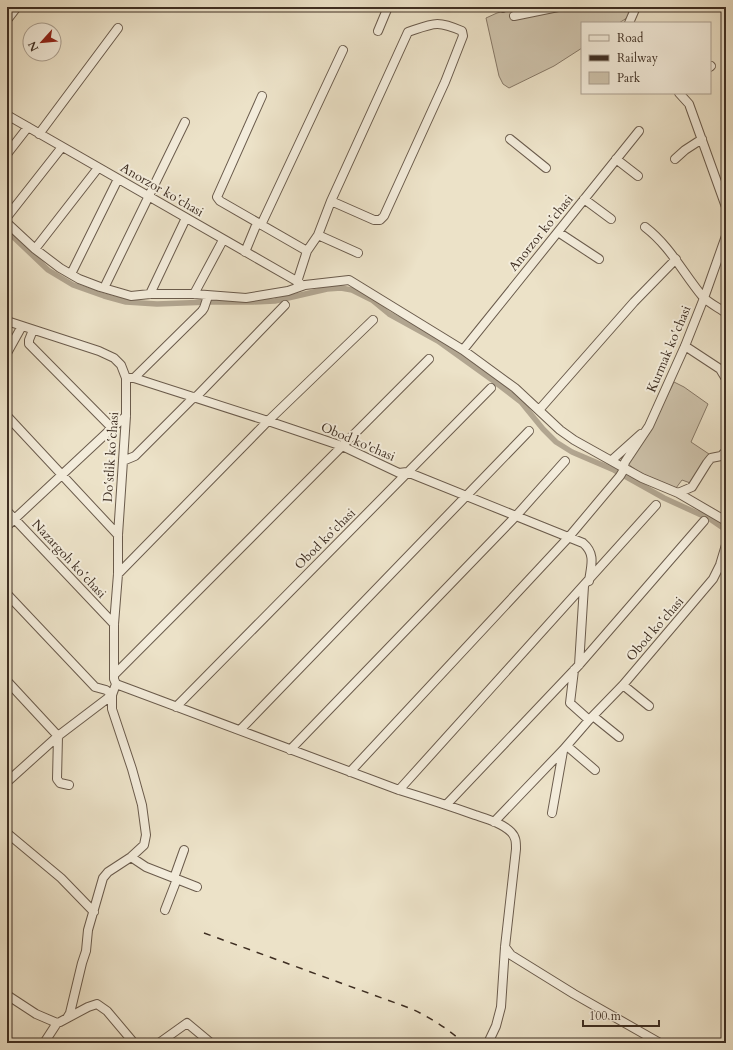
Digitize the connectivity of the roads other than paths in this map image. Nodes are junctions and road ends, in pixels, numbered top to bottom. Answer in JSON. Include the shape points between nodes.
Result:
{"nodes":[{"id":1,"x":17,"y":7,"type":"edge"},
{"id":2,"x":388,"y":7,"type":"edge"},
{"id":3,"x":558,"y":7,"type":"edge"},
{"id":4,"x":636,"y":7,"type":"edge"},
{"id":5,"x":514,"y":16,"type":"dead end"},
{"id":6,"x":7,"y":20,"type":"edge"},
{"id":7,"x":629,"y":22,"type":"edge"},
{"id":8,"x":118,"y":28,"type":"dead end"},
{"id":9,"x":378,"y":31,"type":"dead end"},
{"id":10,"x":343,"y":50,"type":"dead end"},
{"id":11,"x":680,"y":94,"type":"edge"},
{"id":12,"x":262,"y":96,"type":"dead end"},
{"id":13,"x":7,"y":115,"type":"edge"},
{"id":14,"x":185,"y":122,"type":"dead end"},
{"id":15,"x":28,"y":127,"type":"junction"},
{"id":16,"x":639,"y":131,"type":"dead end"},
{"id":17,"x":39,"y":134,"type":"junction"},
{"id":18,"x":510,"y":139,"type":"dead end"},
{"id":19,"x":702,"y":139,"type":"junction"},
{"id":20,"x":62,"y":147,"type":"junction"},
{"id":21,"x":7,"y":154,"type":"edge"},
{"id":22,"x":616,"y":159,"type":"junction"},
{"id":23,"x":675,"y":159,"type":"dead end"},
{"id":24,"x":98,"y":168,"type":"junction"},
{"id":25,"x":546,"y":168,"type":"dead end"},
{"id":26,"x":638,"y":176,"type":"dead end"},
{"id":27,"x":118,"y":179,"type":"junction"},
{"id":28,"x":149,"y":197,"type":"junction"},
{"id":29,"x":584,"y":199,"type":"junction"},
{"id":30,"x":331,"y":201,"type":"junction"},
{"id":31,"x":726,"y":207,"type":"edge"},
{"id":32,"x":7,"y":218,"type":"edge"},
{"id":33,"x":186,"y":218,"type":"junction"},
{"id":34,"x":611,"y":219,"type":"dead end"},
{"id":35,"x":7,"y":223,"type":"edge"},
{"id":36,"x":259,"y":224,"type":"junction"},
{"id":37,"x":645,"y":226,"type":"dead end"},
{"id":38,"x":558,"y":232,"type":"junction"},
{"id":39,"x":318,"y":235,"type":"junction"},
{"id":40,"x":726,"y":236,"type":"edge"},
{"id":41,"x":223,"y":240,"type":"junction"},
{"id":42,"x":34,"y":249,"type":"junction"},
{"id":43,"x":307,"y":251,"type":"junction"},
{"id":44,"x":245,"y":252,"type":"junction"},
{"id":45,"x":358,"y":253,"type":"dead end"},
{"id":46,"x":599,"y":259,"type":"dead end"},
{"id":47,"x":676,"y":259,"type":"junction"},
{"id":48,"x":71,"y":274,"type":"junction"},
{"id":49,"x":301,"y":283,"type":"junction"},
{"id":50,"x":104,"y":288,"type":"junction"},
{"id":51,"x":150,"y":294,"type":"junction"},
{"id":52,"x":194,"y":294,"type":"junction"},
{"id":53,"x":208,"y":296,"type":"junction"},
{"id":54,"x":704,"y":298,"type":"junction"},
{"id":55,"x":286,"y":305,"type":"dead end"},
{"id":56,"x":726,"y":313,"type":"edge"},
{"id":57,"x":373,"y":320,"type":"dead end"},
{"id":58,"x":7,"y":321,"type":"edge"},
{"id":59,"x":22,"y":326,"type":"junction"},
{"id":60,"x":34,"y":330,"type":"junction"},
{"id":61,"x":685,"y":346,"type":"junction"},
{"id":62,"x":463,"y":350,"type":"junction"},
{"id":63,"x":7,"y":352,"type":"edge"},
{"id":64,"x":429,"y":359,"type":"dead end"},
{"id":65,"x":130,"y":378,"type":"junction"},
{"id":66,"x":726,"y":379,"type":"edge"},
{"id":67,"x":491,"y":388,"type":"dead end"},
{"id":68,"x":194,"y":397,"type":"junction"},
{"id":69,"x":539,"y":410,"type":"junction"},
{"id":70,"x":7,"y":416,"type":"edge"},
{"id":71,"x":126,"y":416,"type":"junction"},
{"id":72,"x":268,"y":421,"type":"junction"},
{"id":73,"x":649,"y":426,"type":"junction"},
{"id":74,"x":112,"y":428,"type":"junction"},
{"id":75,"x":529,"y":431,"type":"dead end"},
{"id":76,"x":342,"y":446,"type":"junction"},
{"id":77,"x":726,"y":451,"type":"edge"},
{"id":78,"x":612,"y":460,"type":"junction"},
{"id":79,"x":123,"y":461,"type":"junction"},
{"id":80,"x":565,"y":461,"type":"dead end"},
{"id":81,"x":622,"y":471,"type":"junction"},
{"id":82,"x":408,"y":472,"type":"junction"},
{"id":83,"x":61,"y":475,"type":"junction"},
{"id":84,"x":678,"y":493,"type":"junction"},
{"id":85,"x":466,"y":496,"type":"junction"},
{"id":86,"x":656,"y":505,"type":"dead end"},
{"id":87,"x":7,"y":511,"type":"edge"},
{"id":88,"x":516,"y":516,"type":"junction"},
{"id":89,"x":14,"y":519,"type":"junction"},
{"id":90,"x":704,"y":521,"type":"dead end"},
{"id":91,"x":726,"y":521,"type":"edge"},
{"id":92,"x":7,"y":526,"type":"edge"},
{"id":93,"x":118,"y":535,"type":"junction"},
{"id":94,"x":568,"y":538,"type":"junction"},
{"id":95,"x":726,"y":545,"type":"edge"},
{"id":96,"x":118,"y":574,"type":"junction"},
{"id":97,"x":587,"y":583,"type":"junction"},
{"id":98,"x":7,"y":594,"type":"edge"},
{"id":99,"x":114,"y":624,"type":"junction"},
{"id":100,"x":576,"y":667,"type":"junction"},
{"id":101,"x":115,"y":674,"type":"junction"},
{"id":102,"x":7,"y":681,"type":"edge"},
{"id":103,"x":116,"y":684,"type":"junction"},
{"id":104,"x":623,"y":685,"type":"junction"},
{"id":105,"x":112,"y":695,"type":"junction"},
{"id":106,"x":649,"y":706,"type":"dead end"},
{"id":107,"x":176,"y":707,"type":"junction"},
{"id":108,"x":591,"y":718,"type":"junction"},
{"id":109,"x":240,"y":730,"type":"junction"},
{"id":110,"x":58,"y":736,"type":"junction"},
{"id":111,"x":619,"y":737,"type":"dead end"},
{"id":112,"x":565,"y":748,"type":"junction"},
{"id":113,"x":290,"y":750,"type":"junction"},
{"id":114,"x":595,"y":770,"type":"dead end"},
{"id":115,"x":350,"y":772,"type":"junction"},
{"id":116,"x":7,"y":781,"type":"edge"},
{"id":117,"x":69,"y":785,"type":"dead end"},
{"id":118,"x":399,"y":790,"type":"junction"},
{"id":119,"x":447,"y":804,"type":"junction"},
{"id":120,"x":552,"y":813,"type":"dead end"},
{"id":121,"x":494,"y":822,"type":"junction"},
{"id":122,"x":7,"y":833,"type":"edge"},
{"id":123,"x":184,"y":850,"type":"dead end"},
{"id":124,"x":130,"y":857,"type":"junction"},
{"id":125,"x":176,"y":878,"type":"junction"},
{"id":126,"x":197,"y":887,"type":"dead end"},
{"id":127,"x":165,"y":910,"type":"dead end"},
{"id":128,"x":94,"y":912,"type":"junction"},
{"id":129,"x":505,"y":947,"type":"junction"},
{"id":130,"x":7,"y":995,"type":"edge"},
{"id":131,"x":67,"y":1018,"type":"junction"},
{"id":132,"x":57,"y":1023,"type":"junction"},
{"id":133,"x":44,"y":1043,"type":"edge"},
{"id":134,"x":134,"y":1043,"type":"edge"},
{"id":135,"x":159,"y":1043,"type":"edge"},
{"id":136,"x":211,"y":1043,"type":"edge"},
{"id":137,"x":488,"y":1043,"type":"edge"},
{"id":138,"x":660,"y":1043,"type":"edge"}],
"edges":[{"from":1,"to":6,"type":"street"},
{"from":2,"to":9,"type":"street"},
{"from":3,"to":5,"type":"street"},
{"from":4,"to":7,"type":"street"},
{"from":8,"to":17,"type":"street"},
{"from":10,"to":36,"type":"street"},
{"from":11,"to":19,"type":"street","via":[[689,104]]},
{"from":12,"to":36,"type":"street","via":[[217,196],[220,201]]},
{"from":13,"to":15,"type":"street","name":"Anorzor koʻchasi"},
{"from":14,"to":28,"type":"street"},
{"from":15,"to":17,"type":"street","name":"Anorzor koʻchasi"},
{"from":15,"to":21,"type":"street"},
{"from":16,"to":22,"type":"street","name":"Anorzor koʻchasi"},
{"from":17,"to":20,"type":"street","name":"Anorzor koʻchasi"},
{"from":18,"to":25,"type":"street"},
{"from":19,"to":23,"type":"street"},
{"from":19,"to":31,"type":"street"},
{"from":20,"to":24,"type":"street","name":"Anorzor koʻchasi"},
{"from":20,"to":32,"type":"street"},
{"from":22,"to":26,"type":"street"},
{"from":22,"to":29,"type":"street","name":"Anorzor koʻchasi"},
{"from":24,"to":27,"type":"street","name":"Anorzor koʻchasi"},
{"from":24,"to":42,"type":"street"},
{"from":27,"to":28,"type":"street","name":"Anorzor koʻchasi"},
{"from":27,"to":48,"type":"street"},
{"from":28,"to":33,"type":"street","name":"Anorzor koʻchasi"},
{"from":28,"to":50,"type":"street"},
{"from":29,"to":34,"type":"street"},
{"from":29,"to":38,"type":"street","name":"Anorzor koʻchasi"},
{"from":30,"to":30,"type":"street","via":[[374,220],[380,220],[384,216],[445,82],[463,36],[462,31],[447,24],[435,23],[408,32]]},
{"from":30,"to":39,"type":"street"},
{"from":33,"to":41,"type":"street","name":"Anorzor koʻchasi"},
{"from":33,"to":51,"type":"street"},
{"from":35,"to":42,"type":"street"},
{"from":36,"to":43,"type":"street"},
{"from":36,"to":44,"type":"street"},
{"from":37,"to":47,"type":"street"},
{"from":38,"to":46,"type":"street"},
{"from":38,"to":62,"type":"street","name":"Anorzor koʻchasi"},
{"from":39,"to":43,"type":"street"},
{"from":39,"to":45,"type":"street"},
{"from":40,"to":54,"type":"street","name":"Kurmak koʻchasi"},
{"from":41,"to":44,"type":"street","name":"Anorzor koʻchasi"},
{"from":41,"to":52,"type":"street"},
{"from":42,"to":48,"type":"street"},
{"from":43,"to":49,"type":"street"},
{"from":44,"to":49,"type":"street","name":"Anorzor koʻchasi"},
{"from":47,"to":54,"type":"street"},
{"from":47,"to":69,"type":"street","via":[[634,302]]},
{"from":48,"to":50,"type":"street"},
{"from":49,"to":53,"type":"street","via":[[288,291],[246,298]]},
{"from":49,"to":62,"type":"street","via":[[349,280]]},
{"from":50,"to":51,"type":"street","via":[[131,296]]},
{"from":51,"to":52,"type":"street"},
{"from":52,"to":53,"type":"street"},
{"from":53,"to":65,"type":"street","via":[[204,308]]},
{"from":54,"to":56,"type":"street"},
{"from":54,"to":61,"type":"street","name":"Kurmak koʻchasi"},
{"from":55,"to":68,"type":"street"},
{"from":57,"to":72,"type":"street"},
{"from":58,"to":59,"type":"street","name":"Doʻstlik koʻchasi"},
{"from":59,"to":60,"type":"street","name":"Doʻstlik koʻchasi"},
{"from":59,"to":63,"type":"street"},
{"from":60,"to":65,"type":"street","name":"Doʻstlik koʻchasi","via":[[114,358]]},
{"from":60,"to":74,"type":"street","via":[[29,344]]},
{"from":61,"to":66,"type":"street","via":[[720,369]]},
{"from":61,"to":73,"type":"street","name":"Kurmak koʻchasi"},
{"from":62,"to":69,"type":"street","via":[[515,388]]},
{"from":64,"to":76,"type":"street"},
{"from":65,"to":68,"type":"street","name":"Obod ko'chasi"},
{"from":65,"to":71,"type":"street","name":"Doʻstlik koʻchasi"},
{"from":67,"to":82,"type":"street","name":"Obod koʻchasi"},
{"from":68,"to":72,"type":"street","name":"Obod ko'chasi"},
{"from":68,"to":79,"type":"street","via":[[135,456]]},
{"from":69,"to":78,"type":"street","via":[[574,440]]},
{"from":70,"to":83,"type":"street"},
{"from":71,"to":74,"type":"street"},
{"from":71,"to":79,"type":"street","name":"Doʻstlik koʻchasi"},
{"from":72,"to":76,"type":"street","name":"Obod ko'chasi"},
{"from":72,"to":96,"type":"street"},
{"from":73,"to":78,"type":"street"},
{"from":73,"to":81,"type":"street","name":"Kurmak koʻchasi","via":[[625,462]]},
{"from":74,"to":83,"type":"street"},
{"from":75,"to":85,"type":"street"},
{"from":76,"to":82,"type":"street","name":"Obod ko'chasi","via":[[399,473]]},
{"from":76,"to":101,"type":"street"},
{"from":77,"to":84,"type":"street","via":[[722,456],[711,458],[692,487]]},
{"from":78,"to":81,"type":"street"},
{"from":79,"to":93,"type":"street","name":"Doʻstlik koʻchasi"},
{"from":80,"to":88,"type":"street"},
{"from":81,"to":84,"type":"street"},
{"from":81,"to":94,"type":"street"},
{"from":82,"to":85,"type":"street","name":"Obod ko'chasi"},
{"from":82,"to":107,"type":"street","name":"Obod koʻchasi"},
{"from":83,"to":89,"type":"street"},
{"from":83,"to":93,"type":"street"},
{"from":84,"to":91,"type":"street"},
{"from":85,"to":88,"type":"street","name":"Obod ko'chasi"},
{"from":85,"to":109,"type":"street"},
{"from":86,"to":97,"type":"street"},
{"from":87,"to":89,"type":"street","name":"Nazargoh koʻchasi"},
{"from":88,"to":94,"type":"street","name":"Obod ko'chasi"},
{"from":88,"to":113,"type":"street"},
{"from":89,"to":92,"type":"street"},
{"from":89,"to":99,"type":"street","name":"Nazargoh koʻchasi"},
{"from":90,"to":100,"type":"street"},
{"from":93,"to":96,"type":"street","name":"Doʻstlik koʻchasi"},
{"from":94,"to":97,"type":"street","name":"Obod ko'chasi","via":[[583,543],[591,554]]},
{"from":94,"to":115,"type":"street"},
{"from":95,"to":104,"type":"street","name":"Obod koʻchasi","via":[[714,579]]},
{"from":96,"to":99,"type":"street","name":"Doʻstlik koʻchasi"},
{"from":97,"to":100,"type":"street"},
{"from":97,"to":118,"type":"street"},
{"from":98,"to":105,"type":"street","via":[[95,688],[106,690]]},
{"from":99,"to":101,"type":"street","name":"Doʻstlik koʻchasi"},
{"from":100,"to":108,"type":"street","via":[[570,703]]},
{"from":100,"to":119,"type":"street"},
{"from":101,"to":103,"type":"street","name":"Doʻstlik koʻchasi"},
{"from":102,"to":110,"type":"street"},
{"from":103,"to":105,"type":"street"},
{"from":103,"to":107,"type":"street"},
{"from":104,"to":106,"type":"street"},
{"from":104,"to":108,"type":"street","name":"Obod koʻchasi"},
{"from":105,"to":110,"type":"street"},
{"from":105,"to":124,"type":"street","via":[[112,709],[132,769],[145,824],[144,845]]},
{"from":107,"to":109,"type":"street"},
{"from":108,"to":111,"type":"street"},
{"from":108,"to":112,"type":"street","name":"Obod koʻchasi"},
{"from":109,"to":113,"type":"street"},
{"from":110,"to":116,"type":"street"},
{"from":110,"to":117,"type":"street","via":[[57,779],[60,783]]},
{"from":112,"to":114,"type":"street"},
{"from":112,"to":120,"type":"street"},
{"from":112,"to":121,"type":"street","name":"Obod koʻchasi"},
{"from":113,"to":115,"type":"street"},
{"from":115,"to":118,"type":"street"},
{"from":118,"to":119,"type":"street"},
{"from":119,"to":121,"type":"street"},
{"from":121,"to":129,"type":"street","via":[[511,832],[516,839]]},
{"from":122,"to":128,"type":"street","via":[[60,878]]},
{"from":123,"to":125,"type":"street"},
{"from":124,"to":125,"type":"street","via":[[146,867]]},
{"from":124,"to":128,"type":"street","via":[[103,878]]},
{"from":125,"to":126,"type":"street"},
{"from":125,"to":127,"type":"street"},
{"from":128,"to":131,"type":"street","via":[[75,996]]},
{"from":129,"to":137,"type":"street","via":[[501,1007]]},
{"from":129,"to":138,"type":"street","via":[[511,955]]},
{"from":130,"to":132,"type":"street","via":[[36,1014]]},
{"from":131,"to":132,"type":"street"},
{"from":131,"to":134,"type":"street","via":[[98,1004]]},
{"from":132,"to":133,"type":"street"},
{"from":135,"to":136,"type":"street","via":[[187,1023]]}]}
